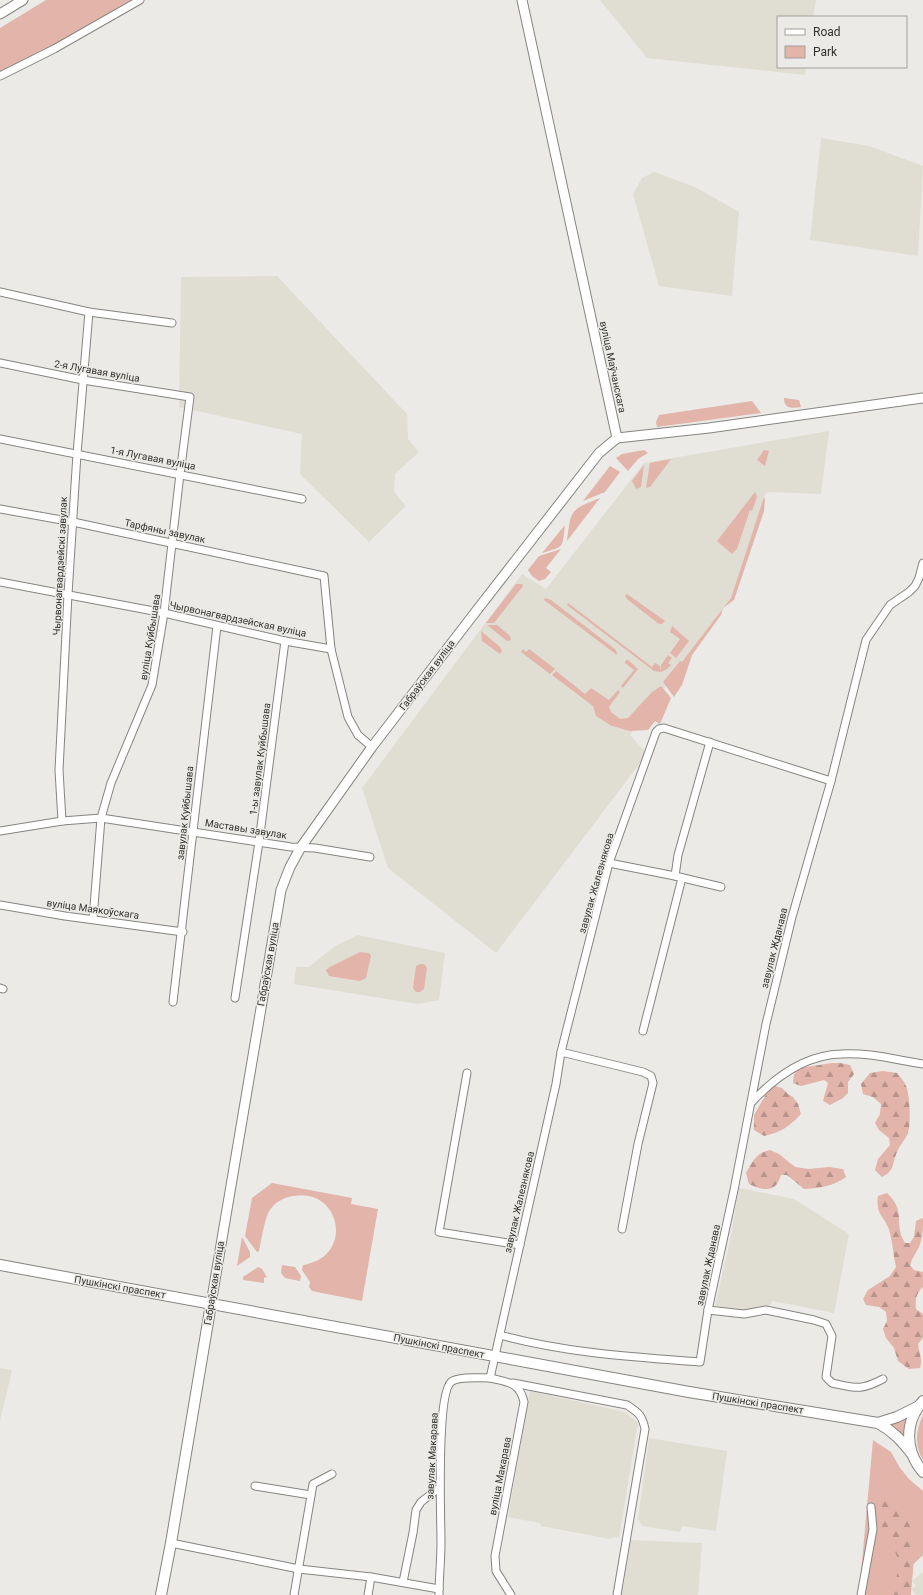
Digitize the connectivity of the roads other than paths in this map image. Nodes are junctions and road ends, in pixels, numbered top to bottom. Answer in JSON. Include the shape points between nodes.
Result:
{"nodes":[{"id":1,"x":23,"y":0,"type":"edge"},
{"id":2,"x":140,"y":0,"type":"edge"},
{"id":3,"x":522,"y":0,"type":"edge"},
{"id":4,"x":0,"y":14,"type":"edge"},
{"id":5,"x":0,"y":76,"type":"edge"},
{"id":6,"x":0,"y":292,"type":"edge"},
{"id":7,"x":89,"y":312,"type":"junction"},
{"id":8,"x":172,"y":323,"type":"dead end"},
{"id":9,"x":0,"y":363,"type":"edge"},
{"id":10,"x":83,"y":380,"type":"junction"},
{"id":11,"x":190,"y":397,"type":"joint"},
{"id":12,"x":923,"y":398,"type":"edge"},
{"id":13,"x":0,"y":438,"type":"edge"},
{"id":14,"x":617,"y":438,"type":"junction"},
{"id":15,"x":77,"y":454,"type":"junction"},
{"id":16,"x":180,"y":474,"type":"junction"},
{"id":17,"x":302,"y":499,"type":"dead end"},
{"id":18,"x":0,"y":509,"type":"edge"},
{"id":19,"x":73,"y":522,"type":"junction"},
{"id":20,"x":172,"y":543,"type":"junction"},
{"id":21,"x":923,"y":563,"type":"edge"},
{"id":22,"x":0,"y":582,"type":"edge"},
{"id":23,"x":68,"y":594,"type":"junction"},
{"id":24,"x":164,"y":613,"type":"junction"},
{"id":25,"x":217,"y":626,"type":"junction"},
{"id":26,"x":285,"y":641,"type":"junction"},
{"id":27,"x":331,"y":649,"type":"junction"},
{"id":28,"x":710,"y":742,"type":"junction"},
{"id":29,"x":372,"y":747,"type":"junction"},
{"id":30,"x":831,"y":781,"type":"junction"},
{"id":31,"x":101,"y":818,"type":"junction"},
{"id":32,"x":62,"y":820,"type":"junction"},
{"id":33,"x":0,"y":831,"type":"edge"},
{"id":34,"x":193,"y":831,"type":"junction"},
{"id":35,"x":259,"y":842,"type":"junction"},
{"id":36,"x":301,"y":847,"type":"junction"},
{"id":37,"x":370,"y":857,"type":"dead end"},
{"id":38,"x":610,"y":863,"type":"junction"},
{"id":39,"x":678,"y":877,"type":"junction"},
{"id":40,"x":721,"y":887,"type":"dead end"},
{"id":41,"x":0,"y":904,"type":"edge"},
{"id":42,"x":93,"y":919,"type":"junction"},
{"id":43,"x":183,"y":932,"type":"junction"},
{"id":44,"x":235,"y":998,"type":"dead end"},
{"id":45,"x":173,"y":1002,"type":"dead end"},
{"id":46,"x":643,"y":1031,"type":"dead end"},
{"id":47,"x":561,"y":1052,"type":"junction"},
{"id":48,"x":923,"y":1064,"type":"edge"},
{"id":49,"x":467,"y":1073,"type":"dead end"},
{"id":50,"x":751,"y":1103,"type":"junction"},
{"id":51,"x":622,"y":1229,"type":"dead end"},
{"id":52,"x":520,"y":1245,"type":"junction"},
{"id":53,"x":0,"y":1265,"type":"edge"},
{"id":54,"x":211,"y":1304,"type":"junction"},
{"id":55,"x":708,"y":1310,"type":"junction"},
{"id":56,"x":500,"y":1335,"type":"junction"},
{"id":57,"x":496,"y":1356,"type":"junction"},
{"id":58,"x":490,"y":1378,"type":"junction"},
{"id":59,"x":883,"y":1379,"type":"dead end"},
{"id":60,"x":513,"y":1383,"type":"junction"},
{"id":61,"x":921,"y":1403,"type":"edge"},
{"id":62,"x":878,"y":1423,"type":"junction"},
{"id":63,"x":912,"y":1454,"type":"junction"},
{"id":64,"x":923,"y":1472,"type":"edge"},
{"id":65,"x":332,"y":1474,"type":"dead end"},
{"id":66,"x":255,"y":1486,"type":"dead end"},
{"id":67,"x":439,"y":1488,"type":"junction"},
{"id":68,"x":311,"y":1495,"type":"junction"},
{"id":69,"x":871,"y":1507,"type":"dead end"},
{"id":70,"x":171,"y":1543,"type":"junction"},
{"id":71,"x":299,"y":1569,"type":"junction"},
{"id":72,"x":371,"y":1577,"type":"junction"},
{"id":73,"x":403,"y":1582,"type":"junction"},
{"id":74,"x":439,"y":1592,"type":"edge"},
{"id":75,"x":161,"y":1595,"type":"edge"},
{"id":76,"x":294,"y":1595,"type":"edge"},
{"id":77,"x":368,"y":1595,"type":"edge"},
{"id":78,"x":512,"y":1595,"type":"edge"},
{"id":79,"x":617,"y":1595,"type":"edge"},
{"id":80,"x":861,"y":1595,"type":"edge"}],
"edges":[{"from":1,"to":4,"type":"main road"},
{"from":2,"to":5,"type":"street","via":[[54,49]]},
{"from":3,"to":14,"type":"main road","name":"вуліца Маўчанскага"},
{"from":6,"to":7,"type":"street"},
{"from":7,"to":8,"type":"street"},
{"from":7,"to":10,"type":"street","name":"Чырвонагвардзейскі завулак"},
{"from":9,"to":10,"type":"street","name":"2-я Лугавая вуліца"},
{"from":10,"to":11,"type":"street","name":"2-я Лугавая вуліца"},
{"from":10,"to":15,"type":"street","name":"Чырвонагвардзейскі завулак"},
{"from":11,"to":16,"type":"street","name":"вуліца Куйбышава"},
{"from":12,"to":14,"type":"main road","via":[[709,428]]},
{"from":13,"to":15,"type":"street","name":"1-я Лугавая вуліца"},
{"from":14,"to":29,"type":"main road","name":"Габраўская вуліца","via":[[599,453]]},
{"from":15,"to":16,"type":"street","name":"1-я Лугавая вуліца"},
{"from":15,"to":19,"type":"street","name":"Чырвонагвардзейскі завулак"},
{"from":16,"to":17,"type":"street","name":"1-я Лугавая вуліца"},
{"from":16,"to":20,"type":"street","name":"вуліца Куйбышава"},
{"from":18,"to":19,"type":"street","name":"Тарфяны завулак"},
{"from":19,"to":20,"type":"street","name":"Тарфяны завулак"},
{"from":19,"to":23,"type":"street","name":"Чырвонагвардзейскі завулак"},
{"from":20,"to":24,"type":"street","name":"вуліца Куйбышава"},
{"from":20,"to":27,"type":"street","name":"Тарфяны завулак","via":[[324,576]]},
{"from":21,"to":30,"type":"street","name":"завулак Жданава","via":[[914,586],[890,606],[866,640]]},
{"from":22,"to":23,"type":"street","name":"Чырвонагвардзейская вуліца"},
{"from":23,"to":24,"type":"street","name":"Чырвонагвардзейская вуліца"},
{"from":23,"to":32,"type":"street","name":"Чырвонагвардзейскі завулак","via":[[59,770]]},
{"from":24,"to":25,"type":"street","name":"Чырвонагвардзейская вуліца"},
{"from":24,"to":31,"type":"street","name":"вуліца Куйбышава","via":[[152,686],[111,783]]},
{"from":25,"to":26,"type":"street","name":"Чырвонагвардзейская вуліца"},
{"from":25,"to":34,"type":"street","name":"завулак Куйбышава"},
{"from":26,"to":27,"type":"street","name":"Чырвонагвардзейская вуліца"},
{"from":26,"to":35,"type":"street","name":"1-ы завулак Куйбышава"},
{"from":27,"to":29,"type":"street","via":[[348,717],[358,735]]},
{"from":28,"to":30,"type":"street"},
{"from":28,"to":38,"type":"street","name":"завулак Жалезнякова","via":[[664,728],[656,732]]},
{"from":28,"to":39,"type":"street","via":[[678,855]]},
{"from":29,"to":36,"type":"main road","name":"Габраўская вуліца"},
{"from":30,"to":50,"type":"street","name":"завулак Жданава","via":[[792,917],[766,1024]]},
{"from":31,"to":32,"type":"street","name":"Маставы завулак"},
{"from":31,"to":34,"type":"street","name":"Маставы завулак"},
{"from":31,"to":42,"type":"street","name":"вуліца Куйбышава"},
{"from":32,"to":33,"type":"street","name":"Маставы завулак"},
{"from":34,"to":35,"type":"street","name":"Маставы завулак"},
{"from":34,"to":43,"type":"street","name":"завулак Куйбышава"},
{"from":35,"to":36,"type":"street","name":"Маставы завулак"},
{"from":35,"to":44,"type":"street","name":"1-ы завулак Куйбышава"},
{"from":36,"to":37,"type":"street","name":"Маставы завулак"},
{"from":36,"to":54,"type":"main road","name":"Габраўская вуліца","via":[[281,890]]},
{"from":38,"to":39,"type":"street"},
{"from":38,"to":47,"type":"street","name":"завулак Жалезнякова"},
{"from":39,"to":40,"type":"street"},
{"from":39,"to":46,"type":"street"},
{"from":41,"to":42,"type":"street","name":"вуліца Маякоўскага"},
{"from":42,"to":43,"type":"street","name":"вуліца Маякоўскага"},
{"from":43,"to":45,"type":"street","name":"завулак Куйбышава"},
{"from":47,"to":51,"type":"street","via":[[651,1076],[653,1083],[638,1144]]},
{"from":47,"to":52,"type":"street","name":"завулак Жалезнякова"},
{"from":48,"to":50,"type":"street","via":[[856,1054],[825,1056],[787,1071]]},
{"from":49,"to":52,"type":"street","via":[[439,1232]]},
{"from":50,"to":55,"type":"street","name":"завулак Жданава"},
{"from":52,"to":56,"type":"street","name":"завулак Жалезнякова"},
{"from":53,"to":54,"type":"main road","name":"Пушкінскі праспект"},
{"from":54,"to":57,"type":"main road","name":"Пушкінскі праспект"},
{"from":54,"to":70,"type":"main road","name":"Габраўская вуліца"},
{"from":55,"to":56,"type":"street","name":"завулак Жданава","via":[[700,1362],[614,1356]]},
{"from":55,"to":59,"type":"street","via":[[744,1314],[766,1310],[826,1324],[832,1336],[826,1377],[832,1383],[862,1388]]},
{"from":56,"to":57,"type":"street","name":"завулак Жалезнякова"},
{"from":57,"to":58,"type":"street"},
{"from":57,"to":62,"type":"main road","name":"Пушкінскі праспект","via":[[689,1392]]},
{"from":58,"to":60,"type":"street"},
{"from":58,"to":67,"type":"street","name":"завулак Макарава","via":[[460,1379],[452,1381],[447,1387],[441,1426]]},
{"from":60,"to":78,"type":"street","name":"вуліца Макарава","via":[[524,1402],[495,1556],[496,1571]]},
{"from":60,"to":79,"type":"street","via":[[627,1405],[643,1418],[645,1429]]},
{"from":61,"to":62,"type":"main road","via":[[897,1417]]},
{"from":61,"to":63,"type":"main road","via":[[909,1431]]},
{"from":62,"to":63,"type":"main road","via":[[892,1432]]},
{"from":63,"to":64,"type":"main road"},
{"from":65,"to":68,"type":"street","via":[[313,1484]]},
{"from":66,"to":68,"type":"street"},
{"from":67,"to":73,"type":"street","via":[[421,1502],[416,1510]]},
{"from":67,"to":74,"type":"street","name":"завулак Макарава"},
{"from":68,"to":71,"type":"street"},
{"from":69,"to":80,"type":"street","via":[[873,1529]]},
{"from":70,"to":71,"type":"street"},
{"from":70,"to":75,"type":"main road","name":"Габраўская вуліца"},
{"from":71,"to":72,"type":"street"},
{"from":71,"to":76,"type":"street"},
{"from":72,"to":73,"type":"street"},
{"from":72,"to":77,"type":"street"},
{"from":73,"to":74,"type":"street"}]}
